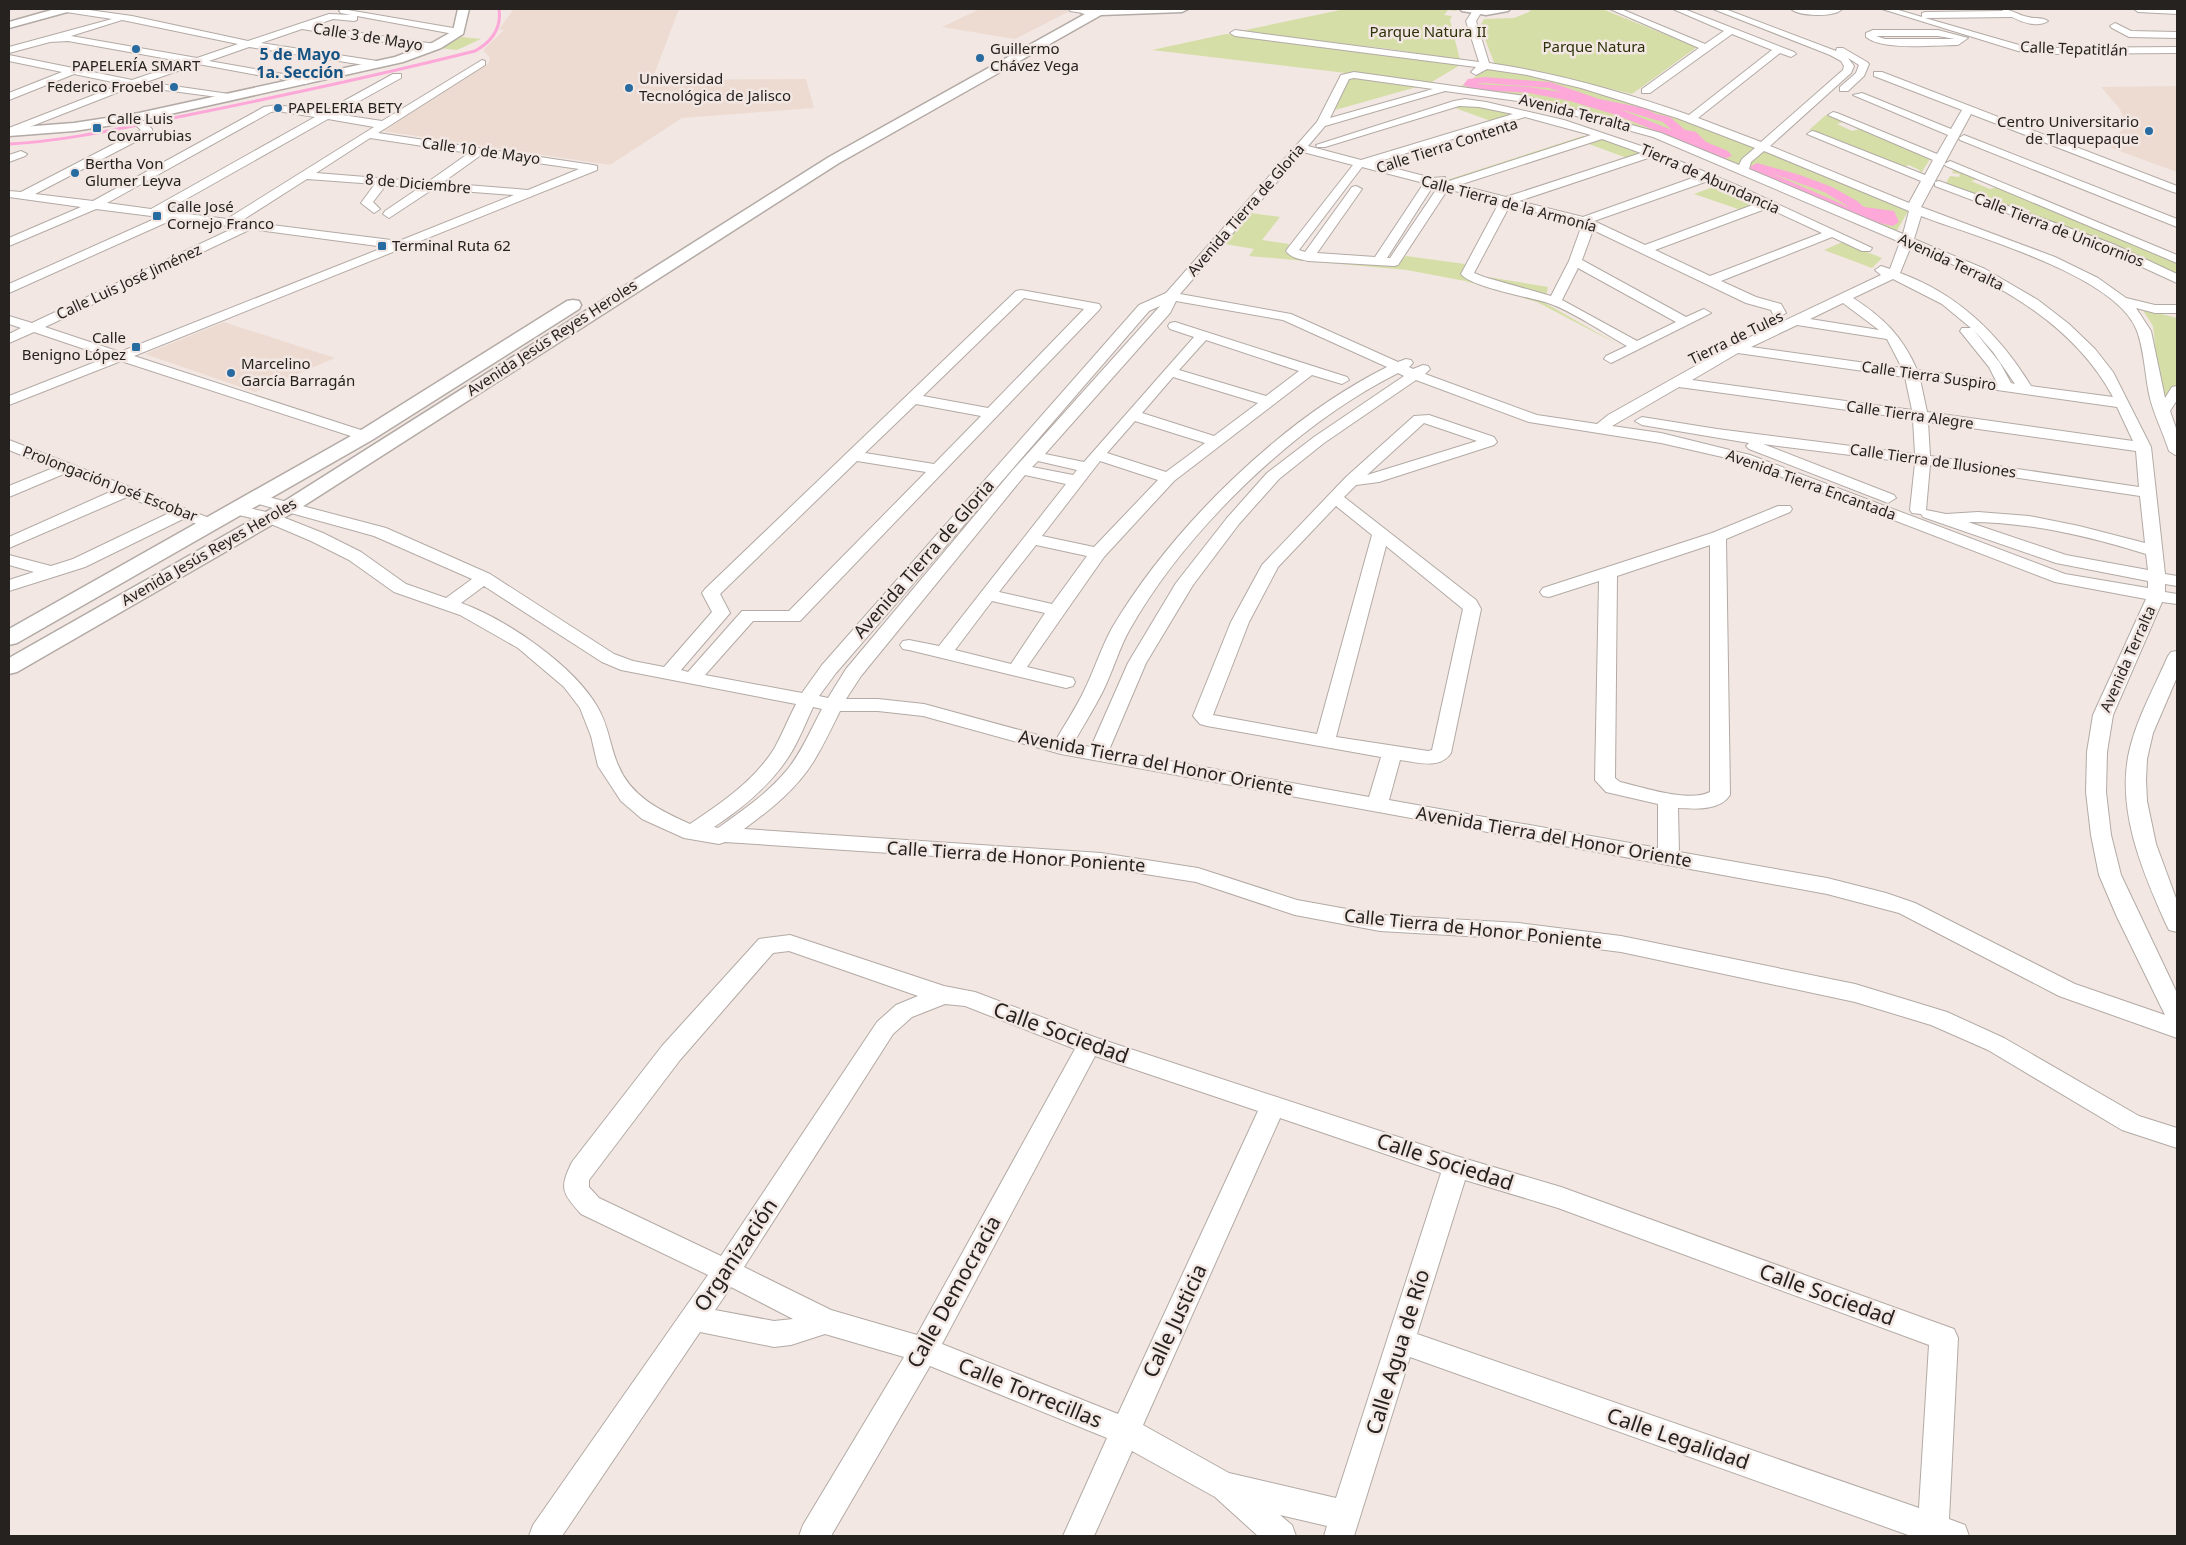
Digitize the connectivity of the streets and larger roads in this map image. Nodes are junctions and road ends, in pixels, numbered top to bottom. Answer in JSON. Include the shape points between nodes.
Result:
{"nodes":[{"id":1,"x":36,"y":9,"type":"edge"},
{"id":2,"x":66,"y":9,"type":"edge"},
{"id":3,"x":463,"y":9,"type":"edge"},
{"id":4,"x":1182,"y":9,"type":"edge"},
{"id":5,"x":1504,"y":9,"type":"edge"},
{"id":6,"x":1614,"y":9,"type":"edge"},
{"id":7,"x":1677,"y":9,"type":"edge"},
{"id":8,"x":1717,"y":9,"type":"edge"},
{"id":9,"x":1730,"y":9,"type":"edge"},
{"id":10,"x":1795,"y":9,"type":"edge"},
{"id":11,"x":1838,"y":9,"type":"edge"},
{"id":12,"x":1886,"y":9,"type":"edge"},
{"id":13,"x":1924,"y":9,"type":"edge"},
{"id":14,"x":2004,"y":9,"type":"edge"},
{"id":15,"x":2138,"y":9,"type":"edge"},
{"id":16,"x":1088,"y":10,"type":"edge"},
{"id":17,"x":1466,"y":11,"type":"edge"},
{"id":18,"x":349,"y":12,"type":"edge"},
{"id":19,"x":2177,"y":13,"type":"edge"},
{"id":20,"x":1933,"y":14,"type":"junction"},
{"id":21,"x":2013,"y":14,"type":"junction"},
{"id":22,"x":1906,"y":15,"type":"junction"},
{"id":23,"x":9,"y":16,"type":"edge"},
{"id":24,"x":110,"y":19,"type":"junction"},
{"id":25,"x":2043,"y":21,"type":"dead end"},
{"id":26,"x":9,"y":25,"type":"edge"},
{"id":27,"x":302,"y":26,"type":"junction"},
{"id":28,"x":2177,"y":26,"type":"edge"},
{"id":29,"x":1731,"y":30,"type":"junction"},
{"id":30,"x":459,"y":32,"type":"junction"},
{"id":31,"x":1235,"y":33,"type":"dead end"},
{"id":32,"x":2177,"y":34,"type":"edge"},
{"id":33,"x":68,"y":36,"type":"junction"},
{"id":34,"x":1975,"y":36,"type":"junction"},
{"id":35,"x":1798,"y":37,"type":"junction"},
{"id":36,"x":1962,"y":38,"type":"junction"},
{"id":37,"x":249,"y":44,"type":"junction"},
{"id":38,"x":435,"y":47,"type":"junction"},
{"id":39,"x":1707,"y":48,"type":"junction"},
{"id":40,"x":1780,"y":49,"type":"junction"},
{"id":41,"x":9,"y":50,"type":"edge"},
{"id":42,"x":2036,"y":50,"type":"junction"},
{"id":43,"x":2151,"y":50,"type":"junction"},
{"id":44,"x":2177,"y":50,"type":"edge"},
{"id":45,"x":9,"y":58,"type":"edge"},
{"id":46,"x":1469,"y":59,"type":"junction"},
{"id":47,"x":1784,"y":60,"type":"dead end"},
{"id":48,"x":28,"y":62,"type":"junction"},
{"id":49,"x":193,"y":62,"type":"junction"},
{"id":50,"x":482,"y":63,"type":"dead end"},
{"id":51,"x":378,"y":64,"type":"junction"},
{"id":52,"x":1485,"y":66,"type":"junction"},
{"id":53,"x":9,"y":68,"type":"edge"},
{"id":54,"x":70,"y":72,"type":"junction"},
{"id":55,"x":963,"y":73,"type":"dead end"},
{"id":56,"x":1878,"y":74,"type":"dead end"},
{"id":57,"x":1349,"y":75,"type":"joint"},
{"id":58,"x":396,"y":76,"type":"dead end"},
{"id":59,"x":1452,"y":78,"type":"junction"},
{"id":60,"x":306,"y":81,"type":"junction"},
{"id":61,"x":133,"y":83,"type":"junction"},
{"id":62,"x":1434,"y":85,"type":"junction"},
{"id":63,"x":1646,"y":91,"type":"dead end"},
{"id":64,"x":1858,"y":95,"type":"dead end"},
{"id":65,"x":9,"y":96,"type":"edge"},
{"id":66,"x":229,"y":97,"type":"junction"},
{"id":67,"x":1973,"y":111,"type":"junction"},
{"id":68,"x":1524,"y":114,"type":"junction"},
{"id":69,"x":1833,"y":115,"type":"dead end"},
{"id":70,"x":322,"y":116,"type":"junction"},
{"id":71,"x":1539,"y":116,"type":"junction"},
{"id":72,"x":1692,"y":118,"type":"junction"},
{"id":73,"x":135,"y":119,"type":"junction"},
{"id":74,"x":1324,"y":119,"type":"junction"},
{"id":75,"x":384,"y":125,"type":"junction"},
{"id":76,"x":1590,"y":131,"type":"junction"},
{"id":77,"x":9,"y":132,"type":"edge"},
{"id":78,"x":1812,"y":134,"type":"dead end"},
{"id":79,"x":369,"y":135,"type":"junction"},
{"id":80,"x":1603,"y":135,"type":"junction"},
{"id":81,"x":1959,"y":136,"type":"junction"},
{"id":82,"x":1321,"y":145,"type":"dead end"},
{"id":83,"x":1761,"y":146,"type":"junction"},
{"id":84,"x":481,"y":150,"type":"junction"},
{"id":85,"x":1299,"y":150,"type":"junction"},
{"id":86,"x":21,"y":154,"type":"dead end"},
{"id":87,"x":1656,"y":155,"type":"junction"},
{"id":88,"x":1788,"y":157,"type":"junction"},
{"id":89,"x":9,"y":159,"type":"edge"},
{"id":90,"x":834,"y":160,"type":"junction"},
{"id":91,"x":1945,"y":162,"type":"junction"},
{"id":92,"x":1358,"y":164,"type":"junction"},
{"id":93,"x":1371,"y":168,"type":"junction"},
{"id":94,"x":1742,"y":172,"type":"junction"},
{"id":95,"x":304,"y":175,"type":"junction"},
{"id":96,"x":1712,"y":180,"type":"junction"},
{"id":97,"x":383,"y":181,"type":"junction"},
{"id":98,"x":1430,"y":182,"type":"junction"},
{"id":99,"x":430,"y":185,"type":"junction"},
{"id":100,"x":1934,"y":185,"type":"junction"},
{"id":101,"x":1444,"y":186,"type":"junction"},
{"id":102,"x":2177,"y":190,"type":"edge"},
{"id":103,"x":9,"y":194,"type":"edge"},
{"id":104,"x":531,"y":194,"type":"junction"},
{"id":105,"x":22,"y":196,"type":"junction"},
{"id":106,"x":1506,"y":201,"type":"junction"},
{"id":107,"x":9,"y":202,"type":"edge"},
{"id":108,"x":95,"y":205,"type":"junction"},
{"id":109,"x":1773,"y":206,"type":"junction"},
{"id":110,"x":374,"y":209,"type":"dead end"},
{"id":111,"x":1517,"y":209,"type":"junction"},
{"id":112,"x":1920,"y":211,"type":"junction"},
{"id":113,"x":152,"y":213,"type":"junction"},
{"id":114,"x":389,"y":214,"type":"dead end"},
{"id":115,"x":173,"y":215,"type":"junction"},
{"id":116,"x":230,"y":222,"type":"junction"},
{"id":117,"x":1590,"y":223,"type":"junction"},
{"id":118,"x":2177,"y":223,"type":"edge"},
{"id":119,"x":250,"y":225,"type":"junction"},
{"id":120,"x":698,"y":227,"type":"dead end"},
{"id":121,"x":1837,"y":235,"type":"junction"},
{"id":122,"x":1905,"y":241,"type":"junction"},
{"id":123,"x":9,"y":242,"type":"edge"},
{"id":124,"x":402,"y":245,"type":"junction"},
{"id":125,"x":1866,"y":248,"type":"dead end"},
{"id":126,"x":1646,"y":249,"type":"junction"},
{"id":127,"x":1658,"y":255,"type":"junction"},
{"id":128,"x":1308,"y":257,"type":"junction"},
{"id":129,"x":2177,"y":259,"type":"edge"},
{"id":130,"x":1575,"y":261,"type":"junction"},
{"id":131,"x":1378,"y":262,"type":"junction"},
{"id":132,"x":1883,"y":274,"type":"junction"},
{"id":133,"x":1711,"y":280,"type":"junction"},
{"id":134,"x":2177,"y":280,"type":"edge"},
{"id":135,"x":1723,"y":286,"type":"junction"},
{"id":136,"x":9,"y":289,"type":"edge"},
{"id":137,"x":1174,"y":293,"type":"junction"},
{"id":138,"x":590,"y":294,"type":"dead end"},
{"id":139,"x":1844,"y":298,"type":"junction"},
{"id":140,"x":1555,"y":301,"type":"junction"},
{"id":141,"x":2122,"y":301,"type":"junction"},
{"id":142,"x":2175,"y":311,"type":"edge"},
{"id":143,"x":1704,"y":312,"type":"dead end"},
{"id":144,"x":1786,"y":316,"type":"junction"},
{"id":145,"x":9,"y":320,"type":"edge"},
{"id":146,"x":1686,"y":322,"type":"junction"},
{"id":147,"x":1175,"y":326,"type":"dead end"},
{"id":148,"x":32,"y":328,"type":"junction"},
{"id":149,"x":1202,"y":336,"type":"junction"},
{"id":150,"x":1892,"y":336,"type":"junction"},
{"id":151,"x":9,"y":339,"type":"edge"},
{"id":152,"x":1637,"y":346,"type":"junction"},
{"id":153,"x":1736,"y":349,"type":"junction"},
{"id":154,"x":119,"y":357,"type":"junction"},
{"id":155,"x":1610,"y":358,"type":"dead end"},
{"id":156,"x":1412,"y":367,"type":"junction"},
{"id":157,"x":1310,"y":370,"type":"junction"},
{"id":158,"x":1170,"y":372,"type":"junction"},
{"id":159,"x":1911,"y":374,"type":"junction"},
{"id":160,"x":1342,"y":380,"type":"dead end"},
{"id":161,"x":1677,"y":382,"type":"junction"},
{"id":162,"x":2006,"y":387,"type":"junction"},
{"id":163,"x":2026,"y":390,"type":"junction"},
{"id":164,"x":2177,"y":390,"type":"edge"},
{"id":165,"x":913,"y":399,"type":"junction"},
{"id":166,"x":9,"y":401,"type":"edge"},
{"id":167,"x":1267,"y":401,"type":"junction"},
{"id":168,"x":2123,"y":403,"type":"junction"},
{"id":169,"x":2162,"y":412,"type":"junction"},
{"id":170,"x":991,"y":413,"type":"junction"},
{"id":171,"x":1132,"y":415,"type":"junction"},
{"id":172,"x":1920,"y":416,"type":"junction"},
{"id":173,"x":1613,"y":418,"type":"junction"},
{"id":174,"x":1596,"y":422,"type":"junction"},
{"id":175,"x":2174,"y":423,"type":"edge"},
{"id":176,"x":1717,"y":434,"type":"junction"},
{"id":177,"x":365,"y":436,"type":"junction"},
{"id":178,"x":1215,"y":441,"type":"junction"},
{"id":179,"x":9,"y":445,"type":"edge"},
{"id":180,"x":2143,"y":447,"type":"junction"},
{"id":181,"x":2177,"y":452,"type":"edge"},
{"id":182,"x":1097,"y":455,"type":"junction"},
{"id":183,"x":854,"y":456,"type":"junction"},
{"id":184,"x":1921,"y":459,"type":"junction"},
{"id":185,"x":1028,"y":463,"type":"junction"},
{"id":186,"x":67,"y":467,"type":"junction"},
{"id":187,"x":937,"y":470,"type":"junction"},
{"id":188,"x":1082,"y":474,"type":"junction"},
{"id":189,"x":1168,"y":478,"type":"junction"},
{"id":190,"x":1352,"y":480,"type":"junction"},
{"id":191,"x":128,"y":490,"type":"junction"},
{"id":192,"x":9,"y":492,"type":"edge"},
{"id":193,"x":2148,"y":492,"type":"junction"},
{"id":194,"x":1335,"y":498,"type":"junction"},
{"id":195,"x":257,"y":499,"type":"junction"},
{"id":196,"x":1784,"y":509,"type":"dead end"},
{"id":197,"x":236,"y":510,"type":"junction"},
{"id":198,"x":1918,"y":510,"type":"junction"},
{"id":199,"x":278,"y":512,"type":"junction"},
{"id":200,"x":182,"y":513,"type":"junction"},
{"id":201,"x":1937,"y":517,"type":"junction"},
{"id":202,"x":211,"y":524,"type":"junction"},
{"id":203,"x":1381,"y":534,"type":"junction"},
{"id":204,"x":1718,"y":536,"type":"junction"},
{"id":205,"x":1032,"y":538,"type":"junction"},
{"id":206,"x":9,"y":543,"type":"edge"},
{"id":207,"x":2154,"y":551,"type":"junction"},
{"id":208,"x":1098,"y":553,"type":"junction"},
{"id":209,"x":9,"y":560,"type":"edge"},
{"id":210,"x":52,"y":572,"type":"junction"},
{"id":211,"x":1608,"y":572,"type":"junction"},
{"id":212,"x":484,"y":578,"type":"junction"},
{"id":213,"x":2157,"y":578,"type":"junction"},
{"id":214,"x":2177,"y":581,"type":"edge"},
{"id":215,"x":9,"y":586,"type":"edge"},
{"id":216,"x":1549,"y":592,"type":"dead end"},
{"id":217,"x":988,"y":595,"type":"junction"},
{"id":218,"x":2156,"y":595,"type":"junction"},
{"id":219,"x":2177,"y":599,"type":"edge"},
{"id":220,"x":449,"y":604,"type":"junction"},
{"id":221,"x":1056,"y":610,"type":"junction"},
{"id":222,"x":9,"y":638,"type":"edge"},
{"id":223,"x":909,"y":645,"type":"dead end"},
{"id":224,"x":943,"y":653,"type":"junction"},
{"id":225,"x":2177,"y":656,"type":"edge"},
{"id":226,"x":9,"y":668,"type":"edge"},
{"id":227,"x":1016,"y":670,"type":"junction"},
{"id":228,"x":668,"y":674,"type":"junction"},
{"id":229,"x":692,"y":678,"type":"junction"},
{"id":230,"x":1066,"y":682,"type":"dead end"},
{"id":231,"x":807,"y":701,"type":"junction"},
{"id":232,"x":833,"y":705,"type":"junction"},
{"id":233,"x":1325,"y":740,"type":"junction"},
{"id":234,"x":1061,"y":748,"type":"junction"},
{"id":235,"x":1392,"y":753,"type":"junction"},
{"id":236,"x":1098,"y":754,"type":"junction"},
{"id":237,"x":1668,"y":800,"type":"junction"},
{"id":238,"x":1377,"y":805,"type":"junction"},
{"id":239,"x":691,"y":833,"type":"junction"},
{"id":240,"x":719,"y":836,"type":"junction"},
{"id":241,"x":1669,"y":857,"type":"junction"},
{"id":242,"x":2177,"y":924,"type":"edge"},
{"id":243,"x":943,"y":994,"type":"junction"},
{"id":244,"x":2177,"y":1016,"type":"edge"},
{"id":245,"x":2177,"y":1029,"type":"edge"},
{"id":246,"x":1089,"y":1045,"type":"junction"},
{"id":247,"x":1273,"y":1106,"type":"junction"},
{"id":248,"x":2177,"y":1138,"type":"edge"},
{"id":249,"x":1456,"y":1168,"type":"junction"},
{"id":250,"x":576,"y":1190,"type":"joint"},
{"id":251,"x":726,"y":1271,"type":"junction"},
{"id":252,"x":694,"y":1318,"type":"junction"},
{"id":253,"x":824,"y":1321,"type":"junction"},
{"id":254,"x":1402,"y":1341,"type":"junction"},
{"id":255,"x":924,"y":1350,"type":"junction"},
{"id":256,"x":1125,"y":1431,"type":"junction"},
{"id":257,"x":1226,"y":1487,"type":"junction"},
{"id":258,"x":1343,"y":1526,"type":"edge"},
{"id":259,"x":1940,"y":1534,"type":"edge"},
{"id":260,"x":544,"y":1536,"type":"edge"},
{"id":261,"x":814,"y":1536,"type":"edge"},
{"id":262,"x":1078,"y":1536,"type":"edge"},
{"id":263,"x":1281,"y":1536,"type":"edge"}],
"edges":[{"from":1,"to":23,"type":"street"},
{"from":2,"to":24,"type":"street"},
{"from":2,"to":26,"type":"street"},
{"from":3,"to":30,"type":"street"},
{"from":4,"to":16,"type":"street"},
{"from":5,"to":17,"type":"street"},
{"from":6,"to":39,"type":"street"},
{"from":7,"to":29,"type":"street"},
{"from":8,"to":35,"type":"street"},
{"from":9,"to":35,"type":"street"},
{"from":10,"to":11,"type":"street","via":[[1805,12]]},
{"from":12,"to":22,"type":"street","name":"Calle Tepatitlán"},
{"from":13,"to":20,"type":"street"},
{"from":14,"to":21,"type":"street"},
{"from":15,"to":19,"type":"street"},
{"from":16,"to":55,"type":"street"},
{"from":16,"to":90,"type":"street","name":"Avenida Jesús Reyes Heroles"},
{"from":17,"to":52,"type":"street"},
{"from":18,"to":27,"type":"street"},
{"from":18,"to":30,"type":"street"},
{"from":20,"to":21,"type":"street"},
{"from":20,"to":22,"type":"street"},
{"from":21,"to":25,"type":"street","via":[[2027,21]]},
{"from":22,"to":34,"type":"street","name":"Calle Tepatitlán"},
{"from":24,"to":33,"type":"street"},
{"from":24,"to":37,"type":"street","via":[[132,18]]},
{"from":27,"to":37,"type":"street"},
{"from":27,"to":38,"type":"street","name":"Calle 3 de Mayo"},
{"from":28,"to":32,"type":"street","via":[[2115,26],[2128,34]]},
{"from":29,"to":39,"type":"street"},
{"from":29,"to":40,"type":"street"},
{"from":30,"to":38,"type":"street"},
{"from":31,"to":46,"type":"street","name":"Avenida Terralta"},
{"from":33,"to":41,"type":"street"},
{"from":33,"to":49,"type":"street"},
{"from":34,"to":36,"type":"street"},
{"from":34,"to":42,"type":"street","name":"Calle Tepatitlán"},
{"from":35,"to":83,"type":"street","via":[[1847,61],[1849,68]]},
{"from":35,"to":88,"type":"street","via":[[1848,54],[1861,61],[1864,68],[1784,142],[1783,151]]},
{"from":36,"to":36,"type":"street","via":[[1944,33],[1869,34],[1875,40],[1885,42],[1958,42]]},
{"from":37,"to":49,"type":"street"},
{"from":37,"to":51,"type":"street"},
{"from":38,"to":51,"type":"street"},
{"from":39,"to":63,"type":"street"},
{"from":40,"to":47,"type":"street","via":[[1792,54]]},
{"from":40,"to":72,"type":"street"},
{"from":42,"to":43,"type":"street","name":"Calle Tepatitlán"},
{"from":42,"to":43,"type":"street","via":[[2050,60],[2164,58]]},
{"from":43,"to":44,"type":"street","name":"Calle Tepatitlán"},
{"from":45,"to":48,"type":"street"},
{"from":46,"to":52,"type":"street","name":"Avenida Terralta"},
{"from":46,"to":59,"type":"street"},
{"from":48,"to":53,"type":"street"},
{"from":48,"to":54,"type":"street"},
{"from":49,"to":60,"type":"street"},
{"from":49,"to":61,"type":"street"},
{"from":50,"to":75,"type":"street"},
{"from":51,"to":60,"type":"street"},
{"from":52,"to":59,"type":"street"},
{"from":52,"to":72,"type":"street","name":"Avenida Terralta","via":[[1535,74],[1652,104]]},
{"from":54,"to":61,"type":"street"},
{"from":54,"to":65,"type":"street"},
{"from":56,"to":67,"type":"street"},
{"from":57,"to":62,"type":"street","name":"Avenida Terralta"},
{"from":57,"to":74,"type":"street","name":"Avenida Tierra de Gloria","via":[[1345,76]]},
{"from":58,"to":70,"type":"street"},
{"from":59,"to":62,"type":"street","name":"Avenida Terralta"},
{"from":59,"to":74,"type":"street"},
{"from":59,"to":94,"type":"street","name":"Avenida Terralta","via":[[1656,135]]},
{"from":60,"to":66,"type":"street"},
{"from":61,"to":66,"type":"street"},
{"from":61,"to":77,"type":"street"},
{"from":62,"to":74,"type":"street"},
{"from":64,"to":81,"type":"street"},
{"from":66,"to":73,"type":"street"},
{"from":67,"to":81,"type":"street"},
{"from":67,"to":102,"type":"street"},
{"from":68,"to":71,"type":"street","name":"Tierra de Abundancia"},
{"from":68,"to":82,"type":"street","name":"Tierra de Abundancia","via":[[1463,102]]},
{"from":68,"to":92,"type":"street","name":"Calle Tierra Contenta"},
{"from":69,"to":91,"type":"street"},
{"from":70,"to":75,"type":"street"},
{"from":70,"to":108,"type":"street","via":[[271,108]]},
{"from":70,"to":113,"type":"street"},
{"from":71,"to":76,"type":"street","name":"Tierra de Abundancia"},
{"from":71,"to":93,"type":"street","name":"Calle Tierra Contenta"},
{"from":72,"to":83,"type":"street","name":"Avenida Terralta","via":[[1708,120]]},
{"from":73,"to":77,"type":"street"},
{"from":73,"to":105,"type":"street","via":[[148,130]]},
{"from":74,"to":85,"type":"street","name":"Avenida Tierra de Gloria"},
{"from":75,"to":79,"type":"street"},
{"from":76,"to":80,"type":"street","name":"Tierra de Abundancia"},
{"from":76,"to":98,"type":"street"},
{"from":78,"to":100,"type":"street","name":"Calle Tierra de Unicornios"},
{"from":79,"to":84,"type":"street","name":"Calle 10 de Mayo"},
{"from":79,"to":95,"type":"street"},
{"from":80,"to":87,"type":"street","name":"Tierra de Abundancia"},
{"from":80,"to":101,"type":"street"},
{"from":81,"to":91,"type":"street"},
{"from":81,"to":118,"type":"street"},
{"from":83,"to":88,"type":"street","name":"Avenida Terralta"},
{"from":83,"to":94,"type":"street","via":[[1746,161]]},
{"from":84,"to":99,"type":"street"},
{"from":84,"to":104,"type":"street","name":"Calle 10 de Mayo","via":[[593,168]]},
{"from":85,"to":92,"type":"street","name":"Calle Tierra de la Armonía"},
{"from":85,"to":137,"type":"street","name":"Avenida Tierra de Gloria"},
{"from":86,"to":89,"type":"street"},
{"from":87,"to":96,"type":"street","name":"Tierra de Abundancia"},
{"from":87,"to":106,"type":"street"},
{"from":87,"to":111,"type":"street"},
{"from":88,"to":112,"type":"street","name":"Avenida Terralta"},
{"from":90,"to":120,"type":"street","via":[[814,156]]},
{"from":90,"to":199,"type":"street","name":"Avenida Jesús Reyes Heroles"},
{"from":91,"to":100,"type":"street"},
{"from":91,"to":129,"type":"street"},
{"from":92,"to":93,"type":"street","name":"Calle Tierra de la Armonía"},
{"from":92,"to":128,"type":"street","name":"Calle Tierra Contenta","via":[[1292,251]]},
{"from":93,"to":98,"type":"street","name":"Calle Tierra de la Armonía"},
{"from":93,"to":128,"type":"street","name":"Calle Tierra Contenta"},
{"from":94,"to":122,"type":"street","name":"Avenida Terralta"},
{"from":95,"to":97,"type":"street","name":"8 de Diciembre"},
{"from":95,"to":116,"type":"street"},
{"from":96,"to":109,"type":"street","name":"Tierra de Abundancia"},
{"from":96,"to":117,"type":"street"},
{"from":97,"to":99,"type":"street","name":"8 de Diciembre"},
{"from":97,"to":110,"type":"street","via":[[367,203]]},
{"from":98,"to":101,"type":"street","name":"Calle Tierra de la Armonía"},
{"from":98,"to":131,"type":"street"},
{"from":99,"to":104,"type":"street","name":"8 de Diciembre"},
{"from":99,"to":114,"type":"street"},
{"from":100,"to":112,"type":"street"},
{"from":100,"to":134,"type":"street","name":"Calle Tierra de Unicornios","via":[[2109,247]]},
{"from":101,"to":106,"type":"street","name":"Calle Tierra de la Armonía"},
{"from":101,"to":131,"type":"street","via":[[1397,261]]},
{"from":103,"to":105,"type":"street"},
{"from":104,"to":124,"type":"street"},
{"from":105,"to":107,"type":"street"},
{"from":105,"to":108,"type":"street"},
{"from":106,"to":111,"type":"street","name":"Calle Tierra de la Armonía"},
{"from":106,"to":140,"type":"street","via":[[1467,274]]},
{"from":108,"to":113,"type":"street"},
{"from":108,"to":123,"type":"street"},
{"from":109,"to":121,"type":"street","name":"Tierra de Abundancia"},
{"from":109,"to":126,"type":"street"},
{"from":109,"to":127,"type":"street"},
{"from":111,"to":117,"type":"street","name":"Calle Tierra de la Armonía"},
{"from":112,"to":122,"type":"street"},
{"from":112,"to":141,"type":"street","name":"Avenida Terralta","via":[[2068,268]]},
{"from":113,"to":115,"type":"street"},
{"from":115,"to":116,"type":"street"},
{"from":115,"to":136,"type":"street"},
{"from":116,"to":119,"type":"street"},
{"from":117,"to":126,"type":"street","name":"Calle Tierra de la Armonía"},
{"from":117,"to":130,"type":"street"},
{"from":119,"to":124,"type":"street"},
{"from":119,"to":148,"type":"street","name":"Calle Luis José Jiménez"},
{"from":121,"to":125,"type":"street","name":"Tierra de Abundancia"},
{"from":121,"to":133,"type":"street"},
{"from":121,"to":135,"type":"street"},
{"from":122,"to":132,"type":"street","via":[[1898,268]]},
{"from":122,"to":168,"type":"street","name":"Avenida Terralta","via":[[1980,272],[2033,303],[2090,352],[2108,375]]},
{"from":124,"to":154,"type":"street"},
{"from":126,"to":127,"type":"street","name":"Calle Tierra de la Armonía"},
{"from":127,"to":133,"type":"street","name":"Calle Tierra de la Armonía"},
{"from":128,"to":131,"type":"street"},
{"from":130,"to":140,"type":"street"},
{"from":130,"to":146,"type":"street"},
{"from":132,"to":139,"type":"street","name":"Tierra de Tules"},
{"from":132,"to":144,"type":"street","name":"Tierra de Tules"},
{"from":132,"to":162,"type":"street","via":[[1920,294],[1960,324],[1979,343]]},
{"from":132,"to":163,"type":"street","via":[[1926,288],[1973,320],[1998,345]]},
{"from":133,"to":135,"type":"street","name":"Calle Tierra de la Armonía"},
{"from":135,"to":144,"type":"street","name":"Calle Tierra de la Armonía","via":[[1751,300],[1762,310]]},
{"from":137,"to":156,"type":"street","via":[[1286,317]]},
{"from":137,"to":185,"type":"street","name":"Avenida Tierra de Gloria","via":[[1165,310]]},
{"from":137,"to":231,"type":"street","name":"Avenida Tierra de Gloria","via":[[1144,308],[829,669]]},
{"from":138,"to":177,"type":"street","name":"Avenida Jesús Reyes Heroles"},
{"from":139,"to":144,"type":"street","name":"Tierra de Tules"},
{"from":139,"to":150,"type":"street"},
{"from":140,"to":152,"type":"street"},
{"from":141,"to":142,"type":"street"},
{"from":141,"to":169,"type":"street","name":"Avenida Terralta","via":[[2133,311],[2144,331]]},
{"from":143,"to":146,"type":"street"},
{"from":144,"to":150,"type":"street","name":"Calle Tierra de la Armonía","via":[[1819,326]]},
{"from":144,"to":153,"type":"street","name":"Tierra de Tules"},
{"from":144,"to":174,"type":"street","name":"Tierra de Tules","via":[[1706,352]]},
{"from":145,"to":148,"type":"street"},
{"from":146,"to":152,"type":"street"},
{"from":147,"to":149,"type":"street"},
{"from":148,"to":151,"type":"street","name":"Calle Luis José Jiménez"},
{"from":148,"to":154,"type":"street"},
{"from":149,"to":157,"type":"street"},
{"from":149,"to":158,"type":"street"},
{"from":150,"to":159,"type":"street","via":[[1904,353]]},
{"from":152,"to":155,"type":"street"},
{"from":153,"to":159,"type":"street","name":"Calle Tierra Suspiro"},
{"from":153,"to":161,"type":"street","name":"Tierra de Tules"},
{"from":154,"to":166,"type":"street"},
{"from":154,"to":177,"type":"street"},
{"from":156,"to":174,"type":"street"},
{"from":156,"to":174,"type":"street","name":"Avenida Tierra Encantada","via":[[1514,413],[1579,426]]},
{"from":156,"to":234,"type":"street","via":[[1298,429],[1220,501],[1164,565],[1141,597],[1120,630],[1093,692]]},
{"from":156,"to":236,"type":"street","via":[[1273,476],[1233,521],[1185,583],[1138,663]]},
{"from":157,"to":160,"type":"street"},
{"from":157,"to":167,"type":"street"},
{"from":158,"to":167,"type":"street"},
{"from":158,"to":171,"type":"street"},
{"from":159,"to":162,"type":"street","name":"Calle Tierra Suspiro"},
{"from":159,"to":172,"type":"street"},
{"from":161,"to":172,"type":"street","name":"Calle Tierra Alegre"},
{"from":161,"to":173,"type":"street","name":"Tierra de Tules"},
{"from":162,"to":163,"type":"street","name":"Calle Tierra Suspiro"},
{"from":163,"to":168,"type":"street","name":"Calle Tierra Suspiro"},
{"from":164,"to":169,"type":"street"},
{"from":165,"to":170,"type":"street"},
{"from":165,"to":170,"type":"street","via":[[1021,294],[1094,307]]},
{"from":165,"to":183,"type":"street"},
{"from":167,"to":178,"type":"street"},
{"from":168,"to":180,"type":"street","name":"Avenida Terralta"},
{"from":169,"to":175,"type":"street","name":"Avenida Terralta"},
{"from":170,"to":187,"type":"street"},
{"from":171,"to":178,"type":"street"},
{"from":171,"to":182,"type":"street"},
{"from":172,"to":180,"type":"street","name":"Calle Tierra Alegre"},
{"from":172,"to":184,"type":"street"},
{"from":173,"to":174,"type":"street"},
{"from":173,"to":176,"type":"street"},
{"from":174,"to":218,"type":"street","name":"Avenida Tierra Encantada","via":[[1744,458],[2061,578]]},
{"from":175,"to":181,"type":"street","name":"Avenida Terralta"},
{"from":176,"to":184,"type":"street","name":"Calle Tierra de Ilusiones"},
{"from":176,"to":198,"type":"street","name":"Avenida Tierra Encantada"},
{"from":177,"to":195,"type":"street","name":"Avenida Jesús Reyes Heroles"},
{"from":178,"to":189,"type":"street"},
{"from":179,"to":186,"type":"street","name":"Prolongación José Escobar"},
{"from":180,"to":193,"type":"street","name":"Avenida Terralta"},
{"from":182,"to":188,"type":"street"},
{"from":182,"to":189,"type":"street"},
{"from":183,"to":187,"type":"street"},
{"from":183,"to":228,"type":"street","via":[[711,593],[721,613]]},
{"from":184,"to":193,"type":"street","name":"Calle Tierra de Ilusiones"},
{"from":184,"to":198,"type":"street"},
{"from":185,"to":188,"type":"street"},
{"from":185,"to":232,"type":"street","name":"Avenida Tierra de Gloria","via":[[853,673]]},
{"from":186,"to":191,"type":"street","name":"Prolongación José Escobar"},
{"from":186,"to":192,"type":"street"},
{"from":187,"to":229,"type":"street","via":[[794,617],[748,615]]},
{"from":188,"to":205,"type":"street"},
{"from":189,"to":208,"type":"street"},
{"from":190,"to":190,"type":"street","via":[[1421,418],[1489,440],[1373,478]]},
{"from":190,"to":194,"type":"street"},
{"from":191,"to":200,"type":"street","name":"Prolongación José Escobar"},
{"from":191,"to":206,"type":"street"},
{"from":193,"to":207,"type":"street","name":"Avenida Terralta"},
{"from":194,"to":203,"type":"street"},
{"from":194,"to":233,"type":"street","via":[[1271,565],[1240,622],[1203,716],[1207,720]]},
{"from":195,"to":197,"type":"street","name":"Avenida Jesús Reyes Heroles"},
{"from":195,"to":199,"type":"street","name":"Avenida Tierra del Honor Oriente"},
{"from":196,"to":204,"type":"street"},
{"from":197,"to":199,"type":"street","name":"Calle Tierra de Honor Poniente"},
{"from":197,"to":202,"type":"street","name":"Avenida Jesús Reyes Heroles"},
{"from":198,"to":201,"type":"street","name":"Avenida Tierra Encantada"},
{"from":199,"to":212,"type":"street","name":"Avenida Tierra del Honor Oriente","via":[[380,532]]},
{"from":199,"to":220,"type":"street","name":"Calle Tierra de Honor Poniente","via":[[355,556],[400,588]]},
{"from":199,"to":226,"type":"street","name":"Avenida Jesús Reyes Heroles"},
{"from":200,"to":202,"type":"street","name":"Prolongación José Escobar"},
{"from":200,"to":210,"type":"street","via":[[92,557]]},
{"from":201,"to":207,"type":"street","via":[[1977,516],[2046,523]]},
{"from":201,"to":213,"type":"street","name":"Avenida Tierra Encantada","via":[[2062,559]]},
{"from":202,"to":222,"type":"street","name":"Avenida Jesús Reyes Heroles"},
{"from":203,"to":233,"type":"street"},
{"from":203,"to":235,"type":"street","via":[[1470,604],[1473,612],[1441,753],[1431,758]]},
{"from":204,"to":211,"type":"street"},
{"from":204,"to":237,"type":"street","via":[[1720,795],[1713,801],[1704,802]]},
{"from":205,"to":208,"type":"street"},
{"from":205,"to":217,"type":"street"},
{"from":207,"to":213,"type":"street","name":"Avenida Terralta"},
{"from":208,"to":221,"type":"street"},
{"from":209,"to":210,"type":"street"},
{"from":210,"to":215,"type":"street"},
{"from":211,"to":216,"type":"street"},
{"from":211,"to":237,"type":"street","via":[[1605,780],[1613,787]]},
{"from":212,"to":220,"type":"street"},
{"from":212,"to":228,"type":"street","name":"Avenida Tierra del Honor Oriente","via":[[617,662]]},
{"from":213,"to":214,"type":"street","name":"Avenida Tierra Encantada"},
{"from":213,"to":218,"type":"street","name":"Avenida Terralta"},
{"from":217,"to":221,"type":"street"},
{"from":217,"to":224,"type":"street"},
{"from":218,"to":219,"type":"street","name":"Avenida Tierra Encantada"},
{"from":218,"to":244,"type":"street","name":"Avenida Terralta","via":[[2102,714],[2096,792],[2110,875]]},
{"from":220,"to":239,"type":"street","name":"Calle Tierra de Honor Poniente","via":[[524,644],[571,683],[589,708],[601,736],[608,766],[628,796],[649,814]]},
{"from":221,"to":227,"type":"street"},
{"from":223,"to":224,"type":"street"},
{"from":224,"to":227,"type":"street"},
{"from":225,"to":242,"type":"street","via":[[2142,740],[2137,784],[2146,846]]},
{"from":227,"to":230,"type":"street"},
{"from":228,"to":229,"type":"street","name":"Avenida Tierra del Honor Oriente"},
{"from":229,"to":231,"type":"street","name":"Avenida Tierra del Honor Oriente"},
{"from":231,"to":232,"type":"street","name":"Avenida Tierra del Honor Oriente"},
{"from":231,"to":239,"type":"street","name":"Avenida Tierra de Gloria","via":[[781,754],[758,781],[728,808]]},
{"from":232,"to":234,"type":"street","name":"Avenida Tierra del Honor Oriente","via":[[924,710]]},
{"from":232,"to":240,"type":"street","name":"Avenida Tierra de Gloria","via":[[817,739],[793,776],[759,808]]},
{"from":233,"to":235,"type":"street"},
{"from":234,"to":236,"type":"street","name":"Avenida Tierra del Honor Oriente"},
{"from":235,"to":238,"type":"street"},
{"from":236,"to":238,"type":"street","name":"Avenida Tierra del Honor Oriente"},
{"from":237,"to":241,"type":"street"},
{"from":238,"to":241,"type":"street","name":"Avenida Tierra del Honor Oriente"},
{"from":239,"to":240,"type":"street","name":"Calle Tierra de Honor Poniente"},
{"from":240,"to":248,"type":"street","name":"Calle Tierra de Honor Poniente","via":[[1101,860],[1198,875],[1295,906],[1380,923],[1519,930],[1621,944],[1855,993],[1939,1018],[1971,1031],[2131,1123]]},
{"from":241,"to":245,"type":"street","name":"Avenida Tierra del Honor Oriente","via":[[1878,898],[1937,922],[2067,990]]},
{"from":243,"to":246,"type":"street","name":"Calle Sociedad","via":[[967,998]]},
{"from":243,"to":250,"type":"street","name":"Calle Sociedad","via":[[790,943],[767,945],[672,1052],[581,1170]]},
{"from":243,"to":251,"type":"street","name":"Organización","via":[[904,1011],[885,1028]]},
{"from":246,"to":247,"type":"street","name":"Calle Sociedad"},
{"from":246,"to":255,"type":"street","name":"Calle Democracia"},
{"from":247,"to":249,"type":"street","name":"Calle Sociedad"},
{"from":247,"to":256,"type":"street","name":"Calle Justicia"},
{"from":249,"to":254,"type":"street","name":"Calle Agua de Río"},
{"from":249,"to":259,"type":"street","name":"Calle Sociedad","via":[[1561,1198],[1944,1338]]},
{"from":250,"to":251,"type":"street","name":"Calle Torrecillas","via":[[590,1206]]},
{"from":251,"to":252,"type":"street","name":"Organización"},
{"from":251,"to":253,"type":"street","name":"Calle Torrecillas"},
{"from":252,"to":253,"type":"street","via":[[774,1334]]},
{"from":252,"to":260,"type":"street","name":"Organización"},
{"from":253,"to":255,"type":"street","name":"Calle Torrecillas"},
{"from":254,"to":258,"type":"street","name":"Calle Agua de Río"},
{"from":254,"to":259,"type":"street","name":"Calle Legalidad"},
{"from":255,"to":256,"type":"street","name":"Calle Torrecillas"},
{"from":255,"to":261,"type":"street","name":"Calle Democracia"},
{"from":256,"to":257,"type":"street","name":"Calle Torrecillas"},
{"from":256,"to":262,"type":"street","name":"Calle Justicia"},
{"from":257,"to":258,"type":"street","name":"Calle Torrecillas"},
{"from":257,"to":263,"type":"street","name":"Calle Torrecillas"}]}
